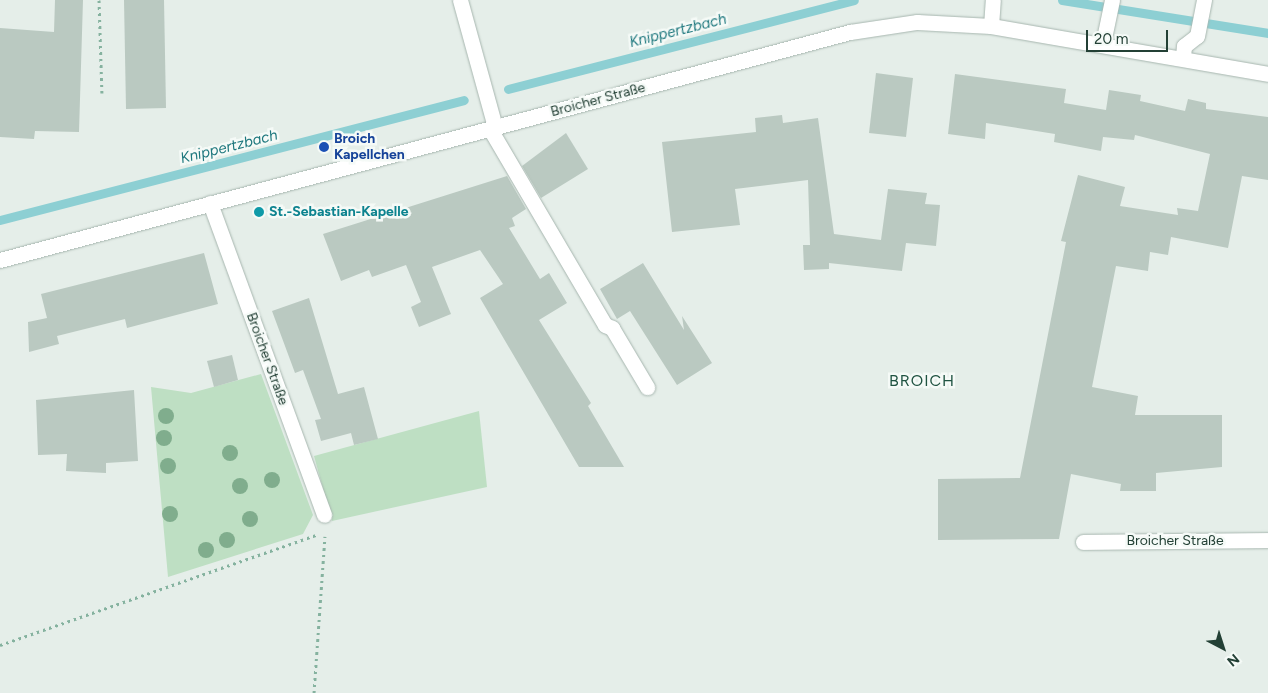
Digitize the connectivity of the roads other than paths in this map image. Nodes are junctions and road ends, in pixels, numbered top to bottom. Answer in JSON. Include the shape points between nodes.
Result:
{"nodes":[{"id":1,"x":460,"y":0,"type":"edge"},
{"id":2,"x":993,"y":0,"type":"edge"},
{"id":3,"x":1112,"y":0,"type":"edge"},
{"id":4,"x":1204,"y":1,"type":"edge"},
{"id":5,"x":991,"y":26,"type":"junction"},
{"id":6,"x":1104,"y":43,"type":"junction"},
{"id":7,"x":1183,"y":57,"type":"junction"},
{"id":8,"x":1268,"y":74,"type":"edge"},
{"id":9,"x":492,"y":128,"type":"junction"},
{"id":10,"x":210,"y":203,"type":"junction"},
{"id":11,"x":0,"y":260,"type":"edge"},
{"id":12,"x":647,"y":387,"type":"dead end"},
{"id":13,"x":324,"y":515,"type":"dead end"},
{"id":14,"x":1268,"y":540,"type":"edge"},
{"id":15,"x":1083,"y":542,"type":"dead end"}],
"edges":[{"from":1,"to":9,"type":"street"},
{"from":2,"to":5,"type":"street"},
{"from":3,"to":6,"type":"street"},
{"from":4,"to":7,"type":"street","via":[[1197,36],[1184,46]]},
{"from":5,"to":6,"type":"street","name":"Broicher Straße"},
{"from":5,"to":9,"type":"street","name":"Broicher Straße","via":[[917,22],[850,32]]},
{"from":6,"to":7,"type":"street","name":"Broicher Straße"},
{"from":7,"to":8,"type":"street","name":"Broicher Straße"},
{"from":9,"to":10,"type":"street","name":"Broicher Straße"},
{"from":9,"to":12,"type":"street","via":[[600,317]]},
{"from":10,"to":11,"type":"street","name":"Broicher Straße"},
{"from":10,"to":13,"type":"street","name":"Broicher Straße"},
{"from":14,"to":15,"type":"street","name":"Broicher Straße"}]}
